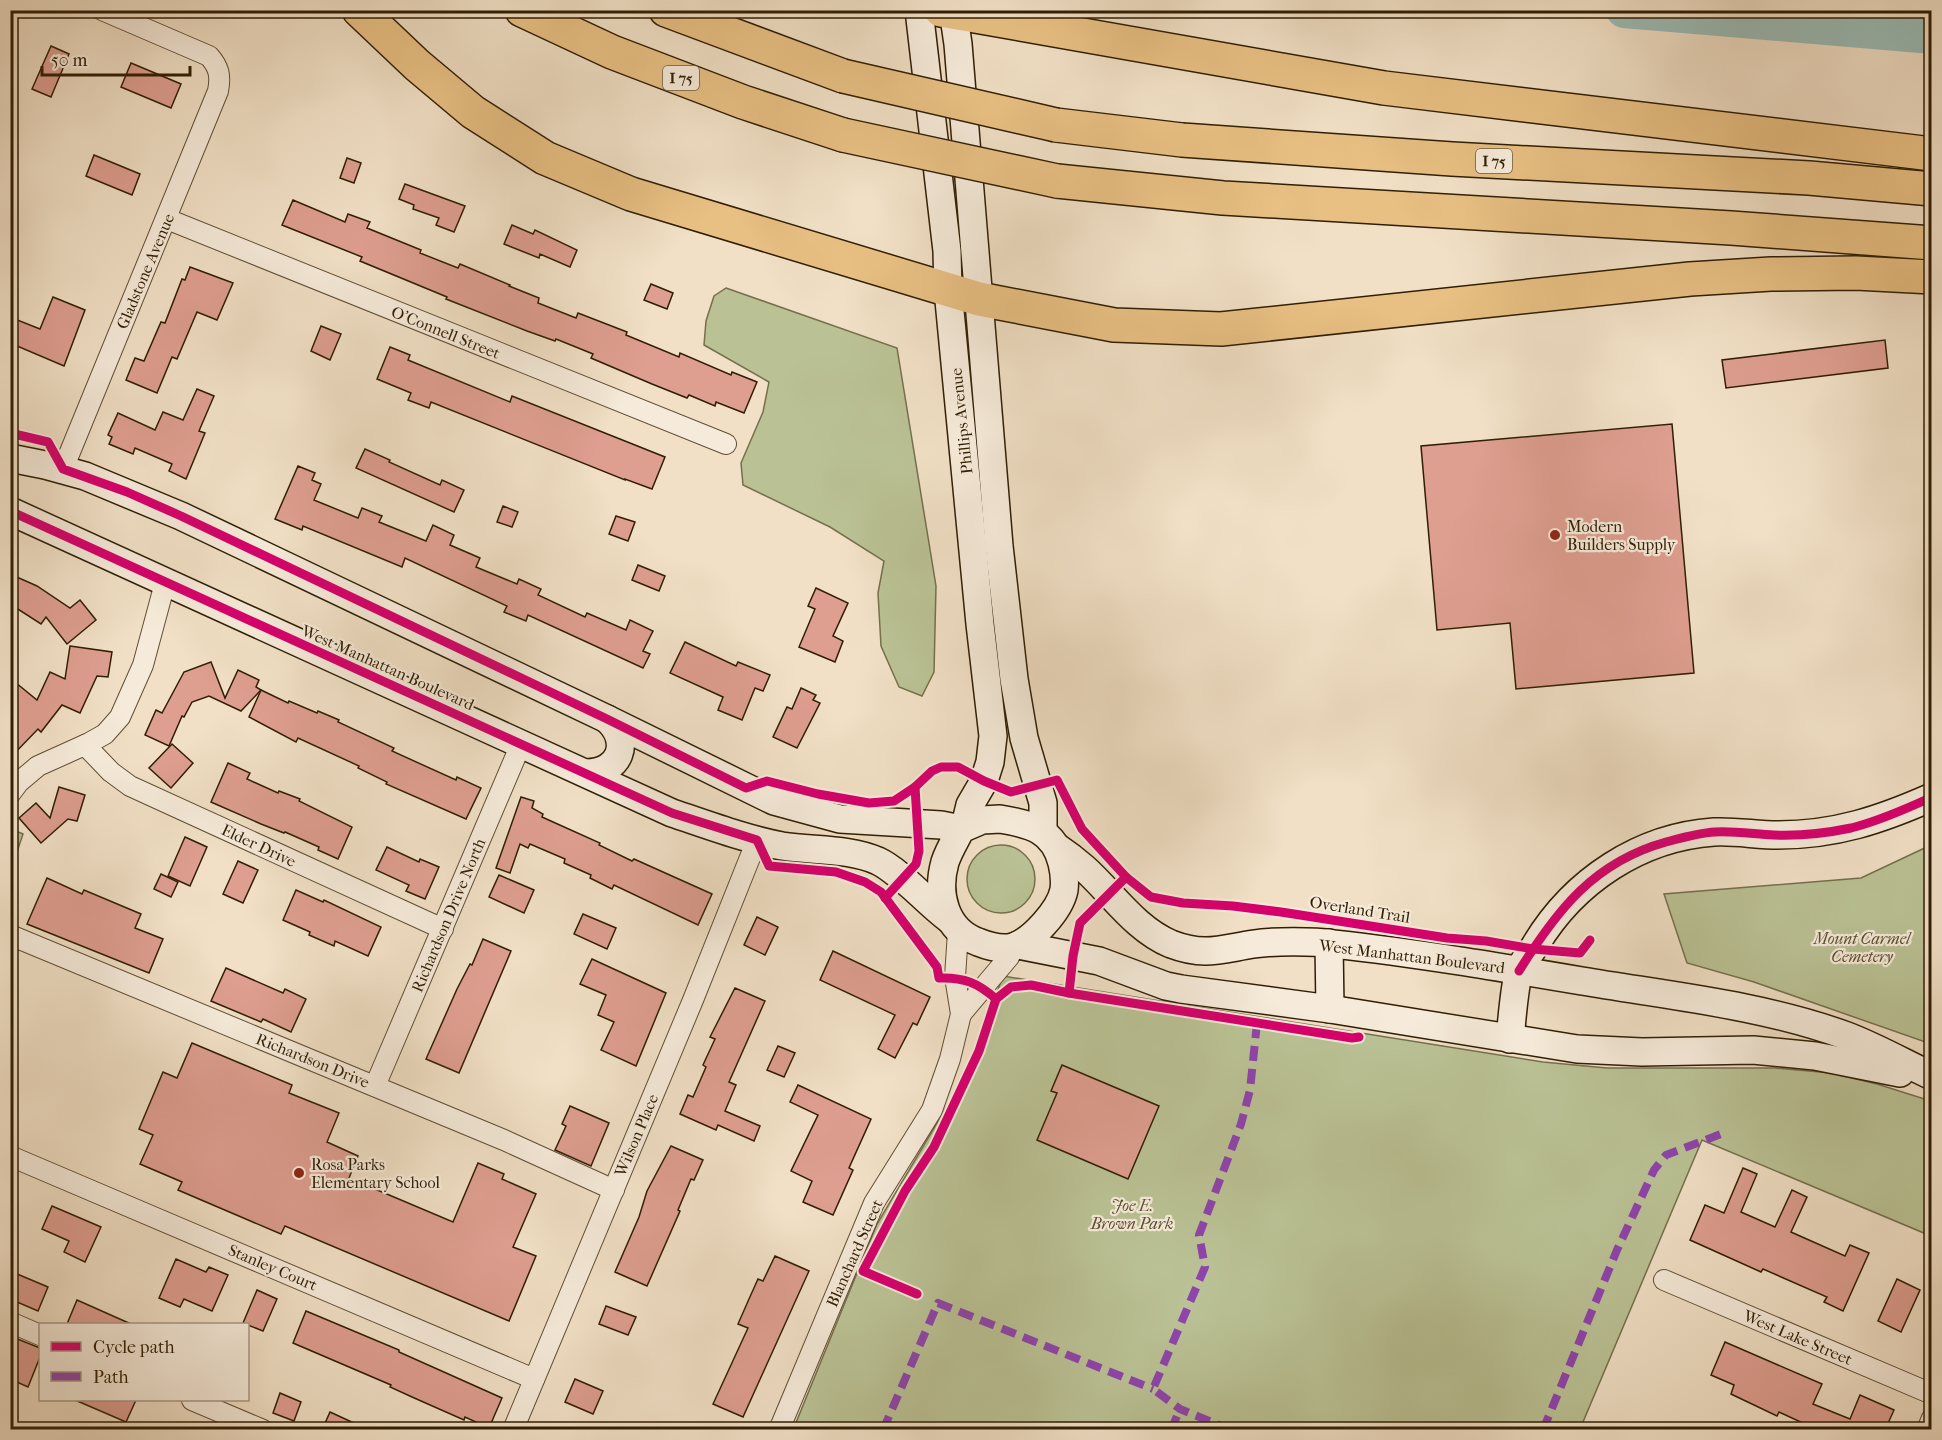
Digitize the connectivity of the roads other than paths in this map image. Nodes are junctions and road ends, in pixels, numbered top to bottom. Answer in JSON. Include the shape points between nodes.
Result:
{"nodes":[{"id":1,"x":102,"y":10,"type":"edge"},
{"id":2,"x":359,"y":10,"type":"edge"},
{"id":3,"x":522,"y":10,"type":"edge"},
{"id":4,"x":666,"y":10,"type":"edge"},
{"id":5,"x":919,"y":10,"type":"edge"},
{"id":6,"x":951,"y":20,"type":"edge"},
{"id":7,"x":1932,"y":154,"type":"edge"},
{"id":8,"x":1932,"y":189,"type":"edge"},
{"id":9,"x":167,"y":219,"type":"junction"},
{"id":10,"x":1932,"y":243,"type":"edge"},
{"id":11,"x":1932,"y":277,"type":"edge"},
{"id":12,"x":963,"y":295,"type":"junction"},
{"id":13,"x":726,"y":444,"type":"dead end"},
{"id":14,"x":10,"y":458,"type":"edge"},
{"id":15,"x":63,"y":469,"type":"junction"},
{"id":16,"x":10,"y":511,"type":"edge"},
{"id":17,"x":165,"y":583,"type":"junction"},
{"id":18,"x":607,"y":719,"type":"junction"},
{"id":19,"x":521,"y":744,"type":"junction"},
{"id":20,"x":85,"y":746,"type":"junction"},
{"id":21,"x":586,"y":773,"type":"junction"},
{"id":22,"x":10,"y":794,"type":"edge"},
{"id":23,"x":1932,"y":797,"type":"edge"},
{"id":24,"x":963,"y":827,"type":"junction"},
{"id":25,"x":757,"y":840,"type":"junction"},
{"id":26,"x":1051,"y":840,"type":"junction"},
{"id":27,"x":953,"y":926,"type":"junction"},
{"id":28,"x":443,"y":929,"type":"junction"},
{"id":29,"x":10,"y":935,"type":"edge"},
{"id":30,"x":1329,"y":943,"type":"junction"},
{"id":31,"x":1015,"y":946,"type":"junction"},
{"id":32,"x":1520,"y":971,"type":"junction"},
{"id":33,"x":1330,"y":1009,"type":"junction"},
{"id":34,"x":961,"y":1014,"type":"junction"},
{"id":35,"x":1510,"y":1039,"type":"junction"},
{"id":36,"x":1932,"y":1078,"type":"edge"},
{"id":37,"x":375,"y":1086,"type":"junction"},
{"id":38,"x":10,"y":1156,"type":"edge"},
{"id":39,"x":614,"y":1190,"type":"junction"},
{"id":40,"x":1664,"y":1280,"type":"dead end"},
{"id":41,"x":10,"y":1322,"type":"edge"},
{"id":42,"x":39,"y":1335,"type":"edge"},
{"id":43,"x":534,"y":1379,"type":"junction"},
{"id":44,"x":1932,"y":1394,"type":"edge"},
{"id":45,"x":194,"y":1401,"type":"edge"},
{"id":46,"x":1932,"y":1418,"type":"edge"},
{"id":47,"x":263,"y":1430,"type":"edge"},
{"id":48,"x":513,"y":1430,"type":"edge"},
{"id":49,"x":779,"y":1430,"type":"edge"},
{"id":50,"x":1927,"y":1430,"type":"edge"}],
"edges":[{"from":1,"to":9,"type":"street","name":"Gladstone Avenue","via":[[201,51],[216,63],[219,72],[218,92]]},
{"from":2,"to":12,"type":"highway","via":[[473,112],[545,158],[631,194]]},
{"from":3,"to":10,"type":"highway","number":"I 75","bridge":true,"via":[[623,56],[742,102],[843,135],[1057,181],[1223,198]]},
{"from":4,"to":8,"type":"highway","number":"I 75","bridge":true,"via":[[843,76],[1056,125],[1194,141]]},
{"from":5,"to":12,"type":"main road","name":"Phillips Avenue","via":[[947,251]]},
{"from":6,"to":7,"type":"highway","via":[[1384,88]]},
{"from":6,"to":12,"type":"main road"},
{"from":9,"to":13,"type":"street","name":"O'Connell Street"},
{"from":9,"to":15,"type":"street","name":"Gladstone Avenue"},
{"from":11,"to":12,"type":"highway","via":[[1856,273],[1690,279],[1221,329],[1114,325]]},
{"from":12,"to":24,"type":"main road","name":"Phillips Avenue","via":[[980,624],[993,736],[984,781]]},
{"from":12,"to":26,"type":"main road","via":[[999,546],[1012,668],[1024,738]]},
{"from":14,"to":15,"type":"main road"},
{"from":15,"to":18,"type":"main road","via":[[181,516]]},
{"from":16,"to":17,"type":"main road","name":"West Manhattan Boulevard"},
{"from":17,"to":19,"type":"main road","name":"West Manhattan Boulevard"},
{"from":17,"to":20,"type":"street","via":[[143,664],[128,701],[105,734]]},
{"from":18,"to":21,"type":"main road","via":[[619,734],[619,754],[606,769]]},
{"from":18,"to":24,"type":"main road","via":[[774,801],[840,819]]},
{"from":19,"to":21,"type":"main road","name":"West Manhattan Boulevard"},
{"from":19,"to":28,"type":"street","name":"Richardson Drive North"},
{"from":20,"to":22,"type":"street","via":[[38,766]]},
{"from":20,"to":28,"type":"street","name":"Elder Drive","via":[[130,786]]},
{"from":21,"to":25,"type":"main road","name":"West Manhattan Boulevard","via":[[672,813]]},
{"from":23,"to":32,"type":"main road","via":[[1851,828],[1777,835],[1714,832],[1632,854],[1607,868],[1569,901]]},
{"from":24,"to":26,"type":"main road","via":[[982,820],[1022,822]]},
{"from":24,"to":27,"type":"main road","via":[[944,871],[944,900]]},
{"from":25,"to":27,"type":"main road","name":"West Manhattan Boulevard","via":[[878,861]]},
{"from":25,"to":39,"type":"street","name":"Wilson Place"},
{"from":26,"to":30,"type":"main road","name":"West Manhattan Boulevard","via":[[1151,933],[1171,944],[1218,952],[1255,944]]},
{"from":26,"to":31,"type":"main road","via":[[1064,869],[1064,890],[1057,908],[1023,943]]},
{"from":27,"to":31,"type":"main road","via":[[970,940],[985,945]]},
{"from":27,"to":34,"type":"street"},
{"from":28,"to":37,"type":"street","name":"Richardson Drive North"},
{"from":29,"to":37,"type":"street","name":"Richardson Drive"},
{"from":30,"to":32,"type":"main road","name":"West Manhattan Boulevard"},
{"from":30,"to":33,"type":"main road"},
{"from":31,"to":33,"type":"main road","name":"West Manhattan Boulevard","via":[[1099,962],[1166,986]]},
{"from":31,"to":34,"type":"street"},
{"from":32,"to":35,"type":"main road"},
{"from":32,"to":36,"type":"main road","name":"West Manhattan Boulevard","via":[[1784,1017],[1848,1037]]},
{"from":33,"to":35,"type":"main road","name":"West Manhattan Boulevard"},
{"from":34,"to":49,"type":"street","name":"Blanchard Street","via":[[932,1110],[874,1203]]},
{"from":35,"to":36,"type":"main road","name":"West Manhattan Boulevard","via":[[1607,1052],[1786,1052]]},
{"from":37,"to":39,"type":"street","name":"Richardson Drive"},
{"from":38,"to":43,"type":"street","name":"Stanley Court"},
{"from":39,"to":43,"type":"street","name":"Wilson Place"},
{"from":40,"to":44,"type":"street","name":"West Lake Street"},
{"from":41,"to":42,"type":"street"},
{"from":43,"to":48,"type":"street","name":"Wilson Place"},
{"from":45,"to":47,"type":"street"},
{"from":46,"to":50,"type":"street"}]}
